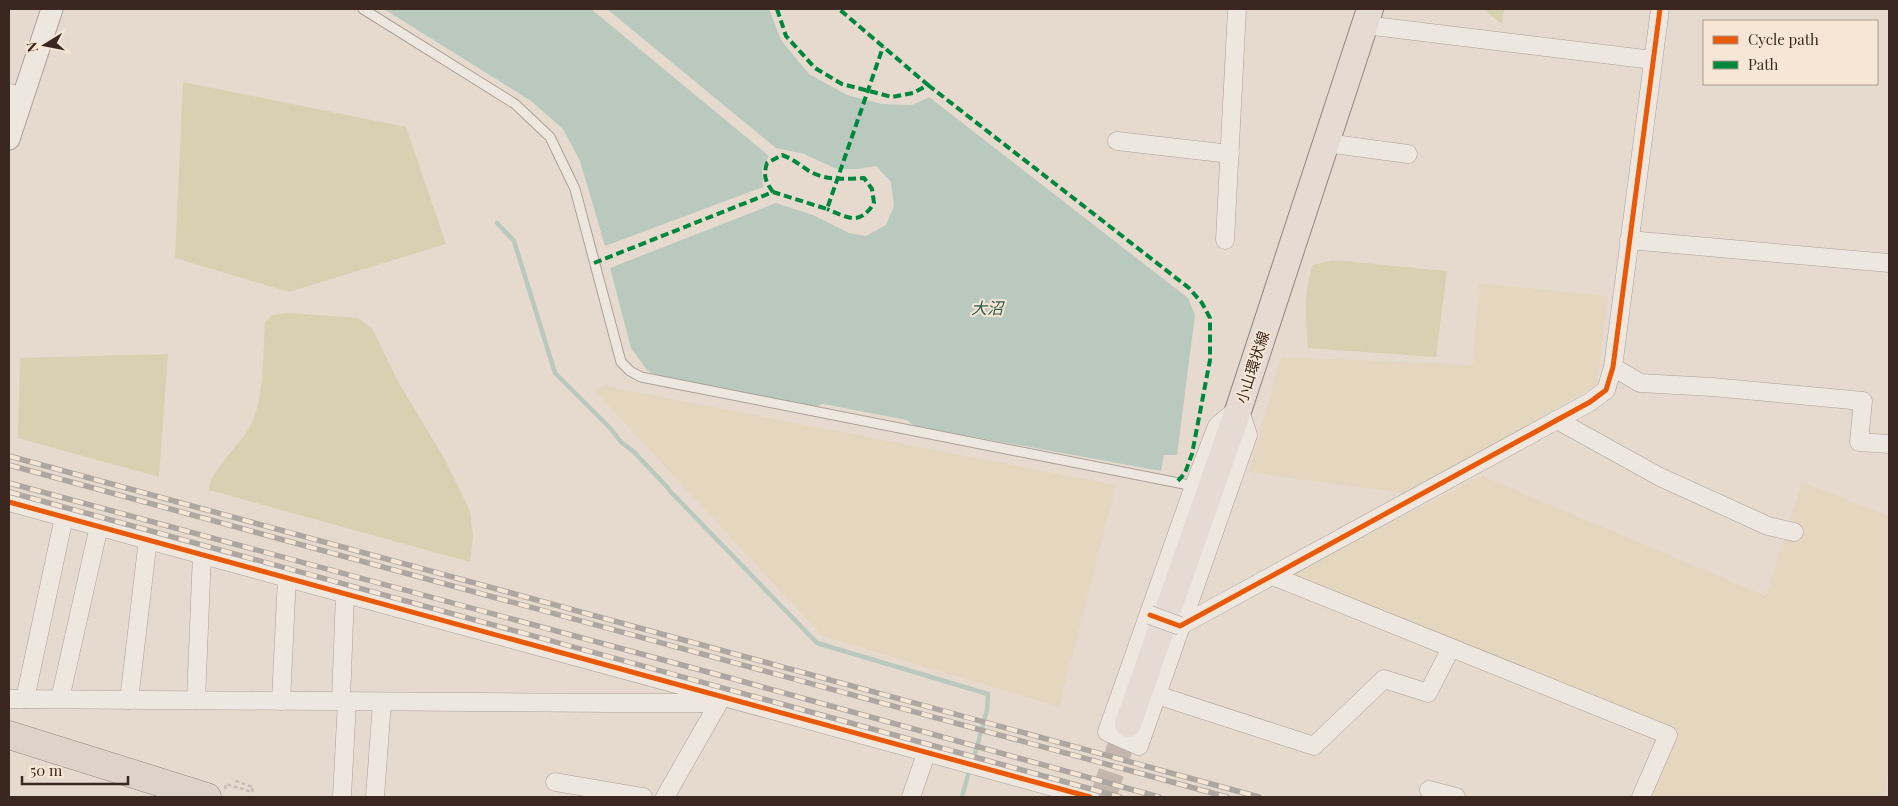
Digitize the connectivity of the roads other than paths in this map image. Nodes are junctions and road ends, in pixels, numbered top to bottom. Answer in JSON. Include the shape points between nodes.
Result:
{"nodes":[{"id":1,"x":52,"y":9,"type":"edge"},
{"id":2,"x":363,"y":9,"type":"edge"},
{"id":3,"x":1237,"y":9,"type":"edge"},
{"id":4,"x":1660,"y":9,"type":"edge"},
{"id":5,"x":1368,"y":17,"type":"edge"},
{"id":6,"x":1653,"y":60,"type":"junction"},
{"id":7,"x":15,"y":95,"type":"edge"},
{"id":8,"x":9,"y":139,"type":"edge"},
{"id":9,"x":1117,"y":141,"type":"dead end"},
{"id":10,"x":1326,"y":144,"type":"junction"},
{"id":11,"x":1230,"y":154,"type":"junction"},
{"id":12,"x":1408,"y":154,"type":"dead end"},
{"id":13,"x":1225,"y":240,"type":"dead end"},
{"id":14,"x":1629,"y":240,"type":"junction"},
{"id":15,"x":1889,"y":263,"type":"edge"},
{"id":16,"x":1613,"y":367,"type":"junction"},
{"id":17,"x":1239,"y":408,"type":"junction"},
{"id":18,"x":1557,"y":420,"type":"junction"},
{"id":19,"x":1889,"y":444,"type":"edge"},
{"id":20,"x":1194,"y":486,"type":"junction"},
{"id":21,"x":9,"y":502,"type":"edge"},
{"id":22,"x":64,"y":517,"type":"junction"},
{"id":23,"x":99,"y":526,"type":"junction"},
{"id":24,"x":1794,"y":532,"type":"dead end"},
{"id":25,"x":148,"y":539,"type":"junction"},
{"id":26,"x":202,"y":554,"type":"junction"},
{"id":27,"x":1273,"y":576,"type":"junction"},
{"id":28,"x":287,"y":577,"type":"junction"},
{"id":29,"x":346,"y":593,"type":"junction"},
{"id":30,"x":1150,"y":615,"type":"junction"},
{"id":31,"x":1180,"y":626,"type":"junction"},
{"id":32,"x":1451,"y":648,"type":"junction"},
{"id":33,"x":1156,"y":695,"type":"junction"},
{"id":34,"x":722,"y":697,"type":"junction"},
{"id":35,"x":17,"y":699,"type":"edge"},
{"id":36,"x":60,"y":699,"type":"junction"},
{"id":37,"x":129,"y":700,"type":"junction"},
{"id":38,"x":196,"y":700,"type":"junction"},
{"id":39,"x":281,"y":701,"type":"junction"},
{"id":40,"x":344,"y":701,"type":"junction"},
{"id":41,"x":382,"y":702,"type":"junction"},
{"id":42,"x":1128,"y":724,"type":"tunnel mouth"},
{"id":43,"x":9,"y":735,"type":"edge"},
{"id":44,"x":926,"y":754,"type":"junction"},
{"id":45,"x":555,"y":782,"type":"dead end"},
{"id":46,"x":1429,"y":790,"type":"dead end"},
{"id":47,"x":217,"y":791,"type":"edge"},
{"id":48,"x":342,"y":797,"type":"edge"},
{"id":49,"x":375,"y":797,"type":"edge"},
{"id":50,"x":643,"y":797,"type":"edge"},
{"id":51,"x":666,"y":797,"type":"edge"},
{"id":52,"x":911,"y":797,"type":"edge"},
{"id":53,"x":1087,"y":797,"type":"edge"},
{"id":54,"x":1456,"y":797,"type":"edge"},
{"id":55,"x":1641,"y":797,"type":"edge"}],
"edges":[{"from":1,"to":7,"type":"street"},
{"from":2,"to":20,"type":"lane","via":[[515,104],[550,138],[575,189],[621,362],[630,371],[650,379]]},
{"from":3,"to":11,"type":"street"},
{"from":4,"to":6,"type":"street"},
{"from":5,"to":6,"type":"street"},
{"from":5,"to":10,"type":"main road","name":"小山環状線"},
{"from":6,"to":14,"type":"street"},
{"from":7,"to":8,"type":"street"},
{"from":9,"to":11,"type":"street"},
{"from":10,"to":12,"type":"street"},
{"from":10,"to":17,"type":"main road","name":"小山環状線"},
{"from":11,"to":13,"type":"street"},
{"from":14,"to":15,"type":"street"},
{"from":14,"to":16,"type":"street"},
{"from":16,"to":18,"type":"street","via":[[1606,390]]},
{"from":16,"to":19,"type":"street","via":[[1640,383],[1712,386],[1863,401],[1859,442]]},
{"from":17,"to":20,"type":"street","via":[[1217,426]]},
{"from":17,"to":31,"type":"street","via":[[1248,435]]},
{"from":17,"to":42,"type":"main road","name":"小山環状線"},
{"from":18,"to":24,"type":"street","via":[[1660,477],[1768,526]]},
{"from":18,"to":27,"type":"street"},
{"from":20,"to":30,"type":"street"},
{"from":21,"to":22,"type":"street"},
{"from":22,"to":23,"type":"street"},
{"from":22,"to":35,"type":"street"},
{"from":23,"to":25,"type":"street"},
{"from":23,"to":36,"type":"street"},
{"from":25,"to":26,"type":"street"},
{"from":25,"to":37,"type":"street"},
{"from":26,"to":28,"type":"street"},
{"from":26,"to":38,"type":"street"},
{"from":27,"to":31,"type":"street"},
{"from":27,"to":32,"type":"street"},
{"from":28,"to":29,"type":"street"},
{"from":28,"to":39,"type":"street"},
{"from":29,"to":34,"type":"street"},
{"from":29,"to":40,"type":"street"},
{"from":30,"to":31,"type":"street","bridge":true},
{"from":30,"to":33,"type":"street","via":[[1107,732],[1138,746]]},
{"from":31,"to":33,"type":"street"},
{"from":32,"to":33,"type":"street","via":[[1428,693],[1384,679],[1314,746]]},
{"from":32,"to":55,"type":"street","via":[[1668,735]]},
{"from":34,"to":41,"type":"street","via":[[709,703]]},
{"from":34,"to":44,"type":"street"},
{"from":34,"to":51,"type":"street"},
{"from":35,"to":36,"type":"street"},
{"from":36,"to":37,"type":"street"},
{"from":37,"to":38,"type":"street"},
{"from":38,"to":39,"type":"street"},
{"from":39,"to":40,"type":"street"},
{"from":40,"to":41,"type":"street"},
{"from":40,"to":48,"type":"street"},
{"from":41,"to":49,"type":"street"},
{"from":43,"to":47,"type":"highway"},
{"from":44,"to":52,"type":"street"},
{"from":44,"to":53,"type":"street"},
{"from":45,"to":50,"type":"street"},
{"from":46,"to":54,"type":"street"}]}
